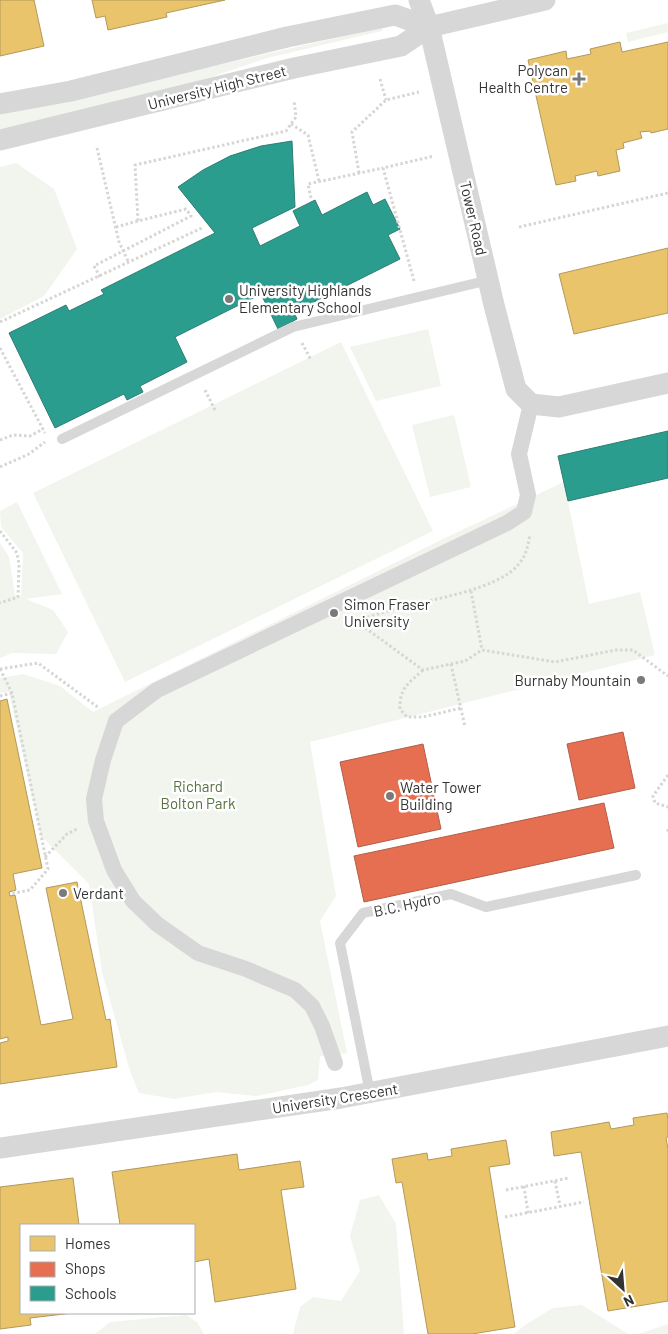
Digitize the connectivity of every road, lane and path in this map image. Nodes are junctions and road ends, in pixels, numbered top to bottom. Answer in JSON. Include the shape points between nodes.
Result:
{"nodes":[{"id":1,"x":419,"y":0,"type":"edge"},
{"id":2,"x":437,"y":0,"type":"edge"},
{"id":3,"x":545,"y":0,"type":"edge"},
{"id":4,"x":429,"y":27,"type":"junction"},
{"id":5,"x":380,"y":79,"type":"dead end"},
{"id":6,"x":419,"y":92,"type":"dead end"},
{"id":7,"x":294,"y":100,"type":"dead end"},
{"id":8,"x":386,"y":100,"type":"junction"},
{"id":9,"x":0,"y":104,"type":"edge"},
{"id":10,"x":291,"y":124,"type":"junction"},
{"id":11,"x":0,"y":140,"type":"edge"},
{"id":12,"x":97,"y":148,"type":"dead end"},
{"id":13,"x":434,"y":156,"type":"dead end"},
{"id":14,"x":383,"y":168,"type":"junction"},
{"id":15,"x":359,"y":173,"type":"junction"},
{"id":16,"x":319,"y":181,"type":"junction"},
{"id":17,"x":668,"y":193,"type":"edge"},
{"id":18,"x":311,"y":198,"type":"dead end"},
{"id":19,"x":138,"y":221,"type":"junction"},
{"id":20,"x":116,"y":227,"type":"junction"},
{"id":21,"x":204,"y":227,"type":"dead end"},
{"id":22,"x":519,"y":227,"type":"dead end"},
{"id":23,"x":124,"y":251,"type":"junction"},
{"id":24,"x":129,"y":263,"type":"junction"},
{"id":25,"x":100,"y":277,"type":"junction"},
{"id":26,"x":488,"y":280,"type":"junction"},
{"id":27,"x":417,"y":296,"type":"junction"},
{"id":28,"x":0,"y":322,"type":"edge"},
{"id":29,"x":0,"y":348,"type":"edge"},
{"id":30,"x":668,"y":383,"type":"edge"},
{"id":31,"x":531,"y":404,"type":"junction"},
{"id":32,"x":43,"y":429,"type":"junction"},
{"id":33,"x":62,"y":438,"type":"dead end"},
{"id":34,"x":0,"y":440,"type":"edge"},
{"id":35,"x":0,"y":467,"type":"edge"},
{"id":36,"x":524,"y":512,"type":"junction"},
{"id":37,"x":0,"y":531,"type":"edge"},
{"id":38,"x":471,"y":591,"type":"junction"},
{"id":39,"x":0,"y":603,"type":"edge"},
{"id":40,"x":351,"y":623,"type":"junction"},
{"id":41,"x":342,"y":625,"type":"dead end"},
{"id":42,"x":482,"y":650,"type":"junction"},
{"id":43,"x":451,"y":664,"type":"junction"},
{"id":44,"x":0,"y":669,"type":"edge"},
{"id":45,"x":423,"y":670,"type":"junction"},
{"id":46,"x":668,"y":676,"type":"edge"},
{"id":47,"x":12,"y":693,"type":"junction"},
{"id":48,"x":0,"y":696,"type":"edge"},
{"id":49,"x":461,"y":708,"type":"junction"},
{"id":50,"x":116,"y":721,"type":"junction"},
{"id":51,"x":465,"y":727,"type":"dead end"},
{"id":52,"x":668,"y":775,"type":"edge"},
{"id":53,"x":668,"y":807,"type":"edge"},
{"id":54,"x":96,"y":821,"type":"junction"},
{"id":55,"x":668,"y":829,"type":"edge"},
{"id":56,"x":668,"y":834,"type":"edge"},
{"id":57,"x":45,"y":857,"type":"junction"},
{"id":58,"x":636,"y":875,"type":"dead end"},
{"id":59,"x":10,"y":894,"type":"dead end"},
{"id":60,"x":668,"y":1036,"type":"edge"},
{"id":61,"x":336,"y":1063,"type":"dead end"},
{"id":62,"x":370,"y":1093,"type":"junction"},
{"id":63,"x":0,"y":1148,"type":"edge"},
{"id":64,"x":569,"y":1178,"type":"dead end"},
{"id":65,"x":556,"y":1180,"type":"junction"},
{"id":66,"x":524,"y":1186,"type":"junction"},
{"id":67,"x":506,"y":1190,"type":"dead end"},
{"id":68,"x":584,"y":1202,"type":"dead end"},
{"id":69,"x":560,"y":1206,"type":"junction"},
{"id":70,"x":528,"y":1213,"type":"junction"},
{"id":71,"x":504,"y":1217,"type":"dead end"}],
"edges":[{"from":1,"to":4,"type":"street","name":"Tower Road"},
{"from":2,"to":4,"type":"street","name":"Tower Road"},
{"from":3,"to":4,"type":"street","name":"University High Street"},
{"from":4,"to":9,"type":"street","via":[[395,15],[286,37],[71,91]]},
{"from":4,"to":11,"type":"street","name":"University High Street","via":[[402,46],[286,70]]},
{"from":4,"to":26,"type":"street","name":"Tower Road"},
{"from":5,"to":8,"type":"path"},
{"from":6,"to":8,"type":"path"},
{"from":7,"to":10,"type":"path","via":[[296,117]]},
{"from":8,"to":15,"type":"path","via":[[352,132]]},
{"from":10,"to":16,"type":"path","via":[[308,135]]},
{"from":10,"to":19,"type":"path","via":[[286,132],[134,165]]},
{"from":12,"to":20,"type":"path"},
{"from":13,"to":14,"type":"path"},
{"from":14,"to":15,"type":"path"},
{"from":14,"to":27,"type":"path"},
{"from":15,"to":16,"type":"path"},
{"from":16,"to":18,"type":"path","via":[[308,184]]},
{"from":17,"to":22,"type":"path"},
{"from":19,"to":20,"type":"path"},
{"from":19,"to":23,"type":"path","via":[[186,208],[191,216]]},
{"from":20,"to":23,"type":"path"},
{"from":21,"to":24,"type":"path"},
{"from":23,"to":24,"type":"path"},
{"from":23,"to":25,"type":"path","via":[[94,266]]},
{"from":24,"to":25,"type":"path"},
{"from":25,"to":28,"type":"path"},
{"from":26,"to":27,"type":"lane"},
{"from":26,"to":31,"type":"street","name":"Tower Road","via":[[516,389]]},
{"from":27,"to":33,"type":"lane","via":[[293,327]]},
{"from":29,"to":32,"type":"path"},
{"from":30,"to":31,"type":"street","via":[[559,407]]},
{"from":31,"to":36,"type":"street","via":[[519,454],[528,495]]},
{"from":32,"to":34,"type":"path","via":[[30,436],[13,435]]},
{"from":32,"to":35,"type":"path","via":[[48,440],[29,454]]},
{"from":36,"to":38,"type":"path","via":[[530,534],[526,555],[506,576]]},
{"from":36,"to":50,"type":"street","via":[[157,690]]},
{"from":37,"to":39,"type":"path","via":[[17,553],[19,564],[18,597]]},
{"from":38,"to":40,"type":"path","via":[[401,607]]},
{"from":38,"to":42,"type":"path"},
{"from":40,"to":41,"type":"path"},
{"from":40,"to":45,"type":"path","via":[[364,627]]},
{"from":42,"to":43,"type":"path","via":[[465,661]]},
{"from":42,"to":46,"type":"path","via":[[555,662],[616,650],[633,650]]},
{"from":43,"to":45,"type":"path"},
{"from":43,"to":49,"type":"path"},
{"from":44,"to":47,"type":"path"},
{"from":44,"to":50,"type":"path","via":[[38,663]]},
{"from":45,"to":49,"type":"path","via":[[403,689],[400,709],[407,717],[423,717]]},
{"from":47,"to":48,"type":"path"},
{"from":47,"to":57,"type":"path"},
{"from":49,"to":51,"type":"path"},
{"from":50,"to":54,"type":"street","via":[[94,799]]},
{"from":52,"to":53,"type":"path","via":[[653,796],[655,803]]},
{"from":54,"to":57,"type":"path","via":[[67,834]]},
{"from":54,"to":61,"type":"street","via":[[114,870],[132,901],[156,924],[198,953],[295,990],[312,1006]]},
{"from":55,"to":56,"type":"path"},
{"from":57,"to":59,"type":"path","via":[[48,869],[30,890]]},
{"from":58,"to":62,"type":"lane","name":"B.C. Hydro","via":[[486,908],[451,894],[363,913],[340,943]]},
{"from":60,"to":62,"type":"street","name":"University Crescent"},
{"from":62,"to":63,"type":"street","name":"University Crescent"},
{"from":64,"to":65,"type":"path"},
{"from":65,"to":66,"type":"path"},
{"from":65,"to":69,"type":"path"},
{"from":66,"to":67,"type":"path"},
{"from":66,"to":70,"type":"path"},
{"from":68,"to":69,"type":"path"},
{"from":69,"to":70,"type":"path"},
{"from":70,"to":71,"type":"path"}]}
